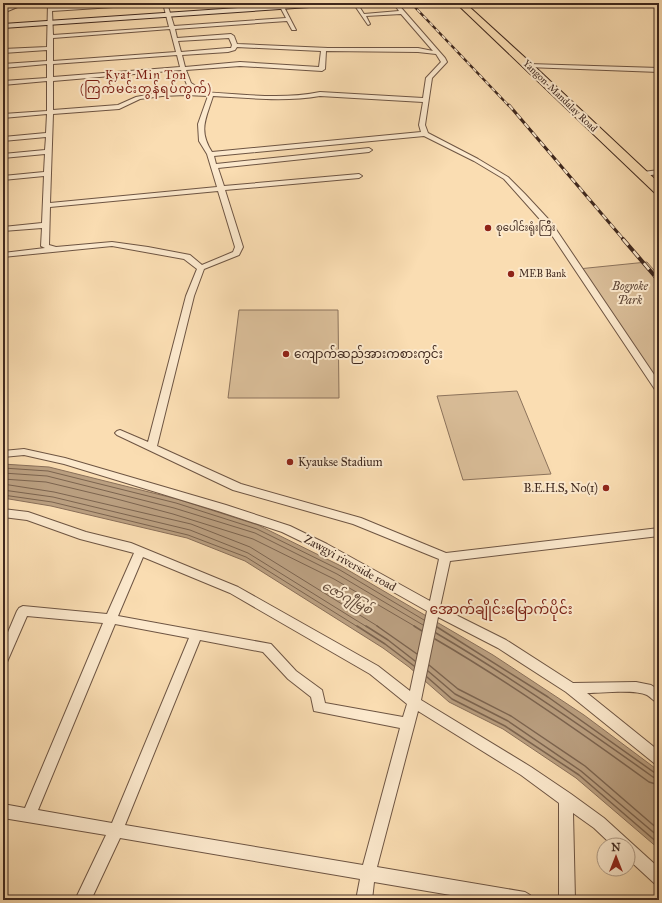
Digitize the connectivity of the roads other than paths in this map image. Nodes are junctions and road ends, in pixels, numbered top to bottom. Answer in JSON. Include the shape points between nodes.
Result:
{"nodes":[{"id":1,"x":25,"y":3,"type":"edge"},
{"id":2,"x":50,"y":3,"type":"edge"},
{"id":3,"x":159,"y":3,"type":"edge"},
{"id":4,"x":165,"y":3,"type":"edge"},
{"id":5,"x":340,"y":3,"type":"edge"},
{"id":6,"x":356,"y":3,"type":"edge"},
{"id":7,"x":395,"y":3,"type":"edge"},
{"id":8,"x":460,"y":3,"type":"edge"},
{"id":9,"x":321,"y":4,"type":"edge"},
{"id":10,"x":281,"y":5,"type":"edge"},
{"id":11,"x":50,"y":10,"type":"junction"},
{"id":12,"x":3,"y":12,"type":"edge"},
{"id":13,"x":403,"y":12,"type":"junction"},
{"id":14,"x":169,"y":15,"type":"junction"},
{"id":15,"x":364,"y":15,"type":"junction"},
{"id":16,"x":289,"y":19,"type":"junction"},
{"id":17,"x":49,"y":23,"type":"junction"},
{"id":18,"x":368,"y":24,"type":"dead end"},
{"id":19,"x":3,"y":26,"type":"edge"},
{"id":20,"x":172,"y":28,"type":"junction"},
{"id":21,"x":294,"y":29,"type":"dead end"},
{"id":22,"x":50,"y":37,"type":"junction"},
{"id":23,"x":175,"y":40,"type":"junction"},
{"id":24,"x":235,"y":45,"type":"junction"},
{"id":25,"x":49,"y":48,"type":"junction"},
{"id":26,"x":324,"y":50,"type":"junction"},
{"id":27,"x":3,"y":51,"type":"edge"},
{"id":28,"x":438,"y":53,"type":"junction"},
{"id":29,"x":179,"y":54,"type":"junction"},
{"id":30,"x":49,"y":63,"type":"junction"},
{"id":31,"x":3,"y":66,"type":"edge"},
{"id":32,"x":529,"y":66,"type":"junction"},
{"id":33,"x":183,"y":68,"type":"junction"},
{"id":34,"x":659,"y":70,"type":"edge"},
{"id":35,"x":50,"y":80,"type":"junction"},
{"id":36,"x":3,"y":83,"type":"edge"},
{"id":37,"x":199,"y":94,"type":"junction"},
{"id":38,"x":211,"y":95,"type":"junction"},
{"id":39,"x":425,"y":100,"type":"junction"},
{"id":40,"x":50,"y":113,"type":"junction"},
{"id":41,"x":3,"y":116,"type":"edge"},
{"id":42,"x":426,"y":134,"type":"junction"},
{"id":43,"x":49,"y":135,"type":"junction"},
{"id":44,"x":3,"y":139,"type":"edge"},
{"id":45,"x":369,"y":150,"type":"dead end"},
{"id":46,"x":48,"y":152,"type":"junction"},
{"id":47,"x":210,"y":154,"type":"junction"},
{"id":48,"x":3,"y":156,"type":"edge"},
{"id":49,"x":214,"y":166,"type":"junction"},
{"id":50,"x":659,"y":172,"type":"edge"},
{"id":51,"x":48,"y":174,"type":"junction"},
{"id":52,"x":643,"y":174,"type":"junction"},
{"id":53,"x":359,"y":176,"type":"dead end"},
{"id":54,"x":3,"y":178,"type":"edge"},
{"id":55,"x":222,"y":190,"type":"junction"},
{"id":56,"x":659,"y":190,"type":"edge"},
{"id":57,"x":46,"y":205,"type":"junction"},
{"id":58,"x":46,"y":225,"type":"junction"},
{"id":59,"x":3,"y":228,"type":"edge"},
{"id":60,"x":54,"y":249,"type":"junction"},
{"id":61,"x":3,"y":255,"type":"edge"},
{"id":62,"x":201,"y":268,"type":"junction"},
{"id":63,"x":659,"y":389,"type":"edge"},
{"id":64,"x":120,"y":433,"type":"dead end"},
{"id":65,"x":151,"y":448,"type":"junction"},
{"id":66,"x":3,"y":454,"type":"edge"},
{"id":67,"x":3,"y":512,"type":"edge"},
{"id":68,"x":659,"y":532,"type":"edge"},
{"id":69,"x":140,"y":551,"type":"junction"},
{"id":70,"x":445,"y":557,"type":"junction"},
{"id":71,"x":435,"y":610,"type":"junction"},
{"id":72,"x":111,"y":618,"type":"junction"},
{"id":73,"x":196,"y":636,"type":"junction"},
{"id":74,"x":3,"y":658,"type":"edge"},
{"id":75,"x":571,"y":688,"type":"junction"},
{"id":76,"x":659,"y":698,"type":"edge"},
{"id":77,"x":414,"y":702,"type":"junction"},
{"id":78,"x":408,"y":724,"type":"junction"},
{"id":79,"x":659,"y":759,"type":"edge"},
{"id":80,"x":566,"y":799,"type":"junction"},
{"id":81,"x":3,"y":811,"type":"edge"},
{"id":82,"x":29,"y":815,"type":"junction"},
{"id":83,"x":116,"y":830,"type":"junction"},
{"id":84,"x":614,"y":837,"type":"edge"},
{"id":85,"x":636,"y":856,"type":"edge"},
{"id":86,"x":368,"y":873,"type":"junction"},
{"id":87,"x":659,"y":878,"type":"edge"},
{"id":88,"x":83,"y":900,"type":"edge"},
{"id":89,"x":364,"y":900,"type":"edge"},
{"id":90,"x":525,"y":900,"type":"edge"},
{"id":91,"x":568,"y":900,"type":"edge"}],
"edges":[{"from":1,"to":12,"type":"street"},
{"from":2,"to":11,"type":"street"},
{"from":3,"to":11,"type":"street"},
{"from":4,"to":14,"type":"street"},
{"from":5,"to":9,"type":"street"},
{"from":6,"to":15,"type":"street"},
{"from":7,"to":13,"type":"street"},
{"from":8,"to":32,"type":"highway","name":"Yangon-Mandalay Road"},
{"from":9,"to":10,"type":"street"},
{"from":10,"to":14,"type":"street"},
{"from":10,"to":16,"type":"street"},
{"from":11,"to":17,"type":"street"},
{"from":13,"to":15,"type":"street"},
{"from":13,"to":28,"type":"street"},
{"from":14,"to":17,"type":"street"},
{"from":14,"to":20,"type":"street"},
{"from":15,"to":18,"type":"street"},
{"from":16,"to":20,"type":"street"},
{"from":16,"to":21,"type":"street"},
{"from":17,"to":19,"type":"street"},
{"from":17,"to":22,"type":"street"},
{"from":20,"to":22,"type":"street"},
{"from":20,"to":23,"type":"street"},
{"from":22,"to":25,"type":"street"},
{"from":23,"to":24,"type":"street","via":[[231,36]]},
{"from":23,"to":29,"type":"street"},
{"from":24,"to":26,"type":"street"},
{"from":24,"to":29,"type":"street","via":[[228,50]]},
{"from":25,"to":27,"type":"street"},
{"from":25,"to":30,"type":"street"},
{"from":26,"to":28,"type":"street","via":[[418,50]]},
{"from":26,"to":33,"type":"street","via":[[322,69],[240,64]]},
{"from":28,"to":39,"type":"street","via":[[444,62],[429,78]]},
{"from":29,"to":30,"type":"street"},
{"from":29,"to":33,"type":"street"},
{"from":30,"to":31,"type":"street"},
{"from":30,"to":35,"type":"street"},
{"from":32,"to":34,"type":"street"},
{"from":32,"to":52,"type":"highway","name":"Yangon-Mandalay Road"},
{"from":33,"to":35,"type":"street"},
{"from":33,"to":37,"type":"street","via":[[189,84],[199,90]]},
{"from":35,"to":36,"type":"street"},
{"from":35,"to":40,"type":"street"},
{"from":37,"to":38,"type":"street"},
{"from":37,"to":40,"type":"street","via":[[149,95],[119,106]]},
{"from":38,"to":39,"type":"street","via":[[280,98],[320,94]]},
{"from":38,"to":47,"type":"street","via":[[201,124],[202,141]]},
{"from":39,"to":42,"type":"street","via":[[422,125]]},
{"from":40,"to":41,"type":"street"},
{"from":40,"to":43,"type":"street"},
{"from":42,"to":47,"type":"street"},
{"from":42,"to":63,"type":"street","via":[[506,178],[523,195],[548,224]]},
{"from":43,"to":44,"type":"street"},
{"from":43,"to":46,"type":"street"},
{"from":45,"to":49,"type":"street"},
{"from":46,"to":48,"type":"street"},
{"from":46,"to":51,"type":"street"},
{"from":47,"to":49,"type":"street"},
{"from":49,"to":55,"type":"street"},
{"from":50,"to":52,"type":"street"},
{"from":51,"to":54,"type":"street"},
{"from":51,"to":57,"type":"street"},
{"from":52,"to":56,"type":"highway","name":"Yangon-Mandalay Road"},
{"from":53,"to":55,"type":"street"},
{"from":55,"to":57,"type":"street"},
{"from":55,"to":62,"type":"street","via":[[240,248],[236,253]]},
{"from":57,"to":58,"type":"street"},
{"from":58,"to":59,"type":"street"},
{"from":58,"to":60,"type":"street","via":[[45,246]]},
{"from":60,"to":61,"type":"street"},
{"from":60,"to":62,"type":"street","via":[[112,244],[187,257]]},
{"from":62,"to":65,"type":"street","via":[[190,296]]},
{"from":64,"to":65,"type":"street"},
{"from":65,"to":70,"type":"street","via":[[237,487],[357,521]]},
{"from":66,"to":71,"type":"street","name":"Zawgyi riverside road","via":[[24,452],[65,461],[286,529]]},
{"from":67,"to":69,"type":"street","via":[[28,516],[84,536]]},
{"from":68,"to":70,"type":"street"},
{"from":69,"to":72,"type":"street"},
{"from":69,"to":77,"type":"street","via":[[234,590],[374,670]]},
{"from":70,"to":71,"type":"street"},
{"from":71,"to":75,"type":"street","name":"Zawgyi riverside road","via":[[502,644]]},
{"from":71,"to":77,"type":"street"},
{"from":72,"to":73,"type":"street"},
{"from":72,"to":74,"type":"street","via":[[23,611]]},
{"from":72,"to":82,"type":"street"},
{"from":73,"to":78,"type":"street","via":[[267,648],[292,675],[317,694],[319,707]]},
{"from":73,"to":83,"type":"street"},
{"from":75,"to":76,"type":"street","via":[[636,687],[651,690]]},
{"from":75,"to":79,"type":"street","name":"Zawgyi riverside road"},
{"from":77,"to":78,"type":"street"},
{"from":77,"to":80,"type":"street","via":[[526,771]]},
{"from":78,"to":86,"type":"street"},
{"from":80,"to":84,"type":"street"},
{"from":80,"to":91,"type":"street"},
{"from":81,"to":82,"type":"street"},
{"from":82,"to":83,"type":"street"},
{"from":83,"to":86,"type":"street"},
{"from":83,"to":88,"type":"street"},
{"from":85,"to":87,"type":"street"},
{"from":86,"to":89,"type":"street"},
{"from":86,"to":90,"type":"street"}]}
